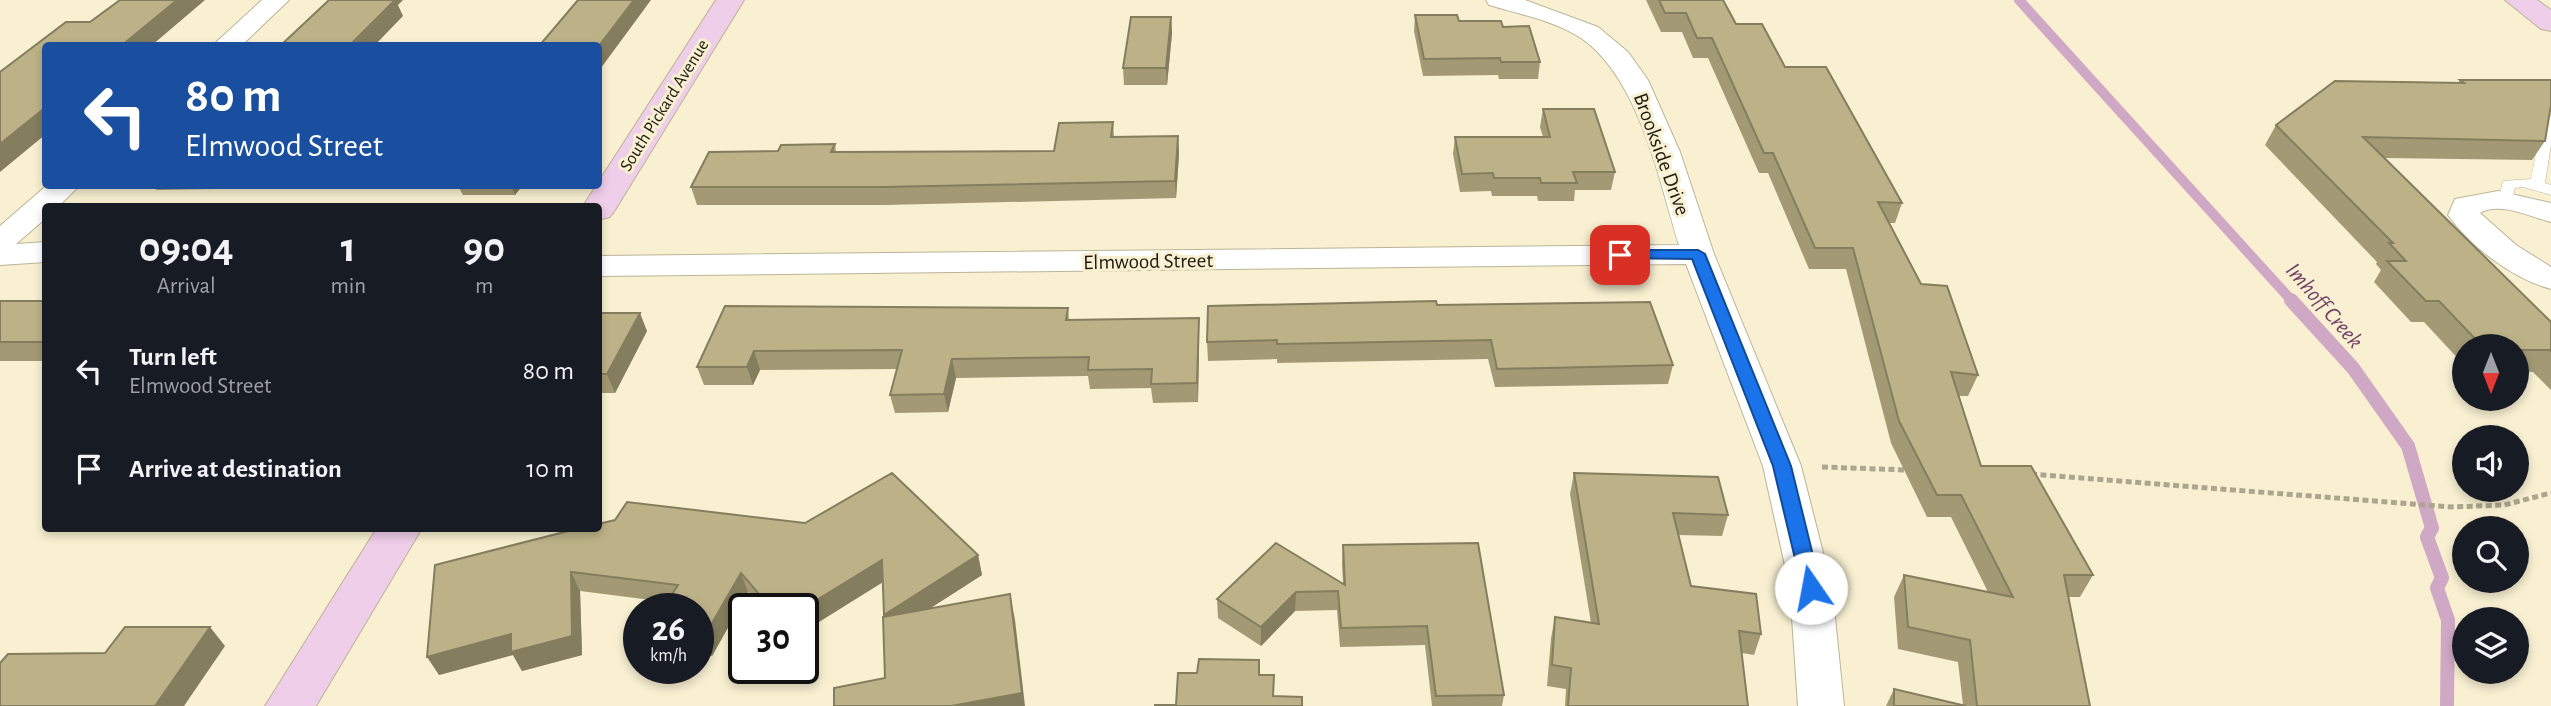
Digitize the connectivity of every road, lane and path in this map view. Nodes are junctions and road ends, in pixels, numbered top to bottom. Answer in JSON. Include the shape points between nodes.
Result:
{"nodes":[{"id":1,"x":277,"y":0,"type":"edge"},
{"id":2,"x":730,"y":0,"type":"edge"},
{"id":3,"x":1498,"y":0,"type":"edge"},
{"id":4,"x":2519,"y":0,"type":"edge"},
{"id":5,"x":2551,"y":23,"type":"edge"},
{"id":6,"x":230,"y":42,"type":"edge"},
{"id":7,"x":2550,"y":109,"type":"edge"},
{"id":8,"x":61,"y":189,"type":"edge"},
{"id":9,"x":2546,"y":196,"type":"edge"},
{"id":10,"x":45,"y":203,"type":"edge"},
{"id":11,"x":602,"y":203,"type":"edge"},
{"id":12,"x":42,"y":206,"type":"edge"},
{"id":13,"x":0,"y":243,"type":"edge"},
{"id":14,"x":42,"y":252,"type":"edge"},
{"id":15,"x":1698,"y":254,"type":"junction"},
{"id":16,"x":0,"y":256,"type":"edge"},
{"id":17,"x":602,"y":267,"type":"edge"},
{"id":18,"x":2551,"y":279,"type":"edge"},
{"id":19,"x":1782,"y":466,"type":"junction"},
{"id":20,"x":1914,"y":470,"type":"edge"},
{"id":21,"x":2025,"y":474,"type":"edge"},
{"id":22,"x":2551,"y":493,"type":"edge"},
{"id":23,"x":398,"y":532,"type":"edge"},
{"id":24,"x":290,"y":706,"type":"edge"},
{"id":25,"x":1821,"y":706,"type":"edge"}],
"edges":[{"from":1,"to":6,"type":"street"},
{"from":2,"to":11,"type":"street","name":"South Pickard Avenue"},
{"from":3,"to":15,"type":"street","name":"Brookside Drive","via":[[1569,22],[1589,32],[1619,58],[1634,80],[1665,152]]},
{"from":4,"to":5,"type":"street"},
{"from":7,"to":9,"type":"lane"},
{"from":8,"to":10,"type":"street"},
{"from":9,"to":18,"type":"street","via":[[2478,201],[2466,206],[2464,215],[2508,256]]},
{"from":12,"to":13,"type":"street"},
{"from":14,"to":16,"type":"street"},
{"from":15,"to":17,"type":"street","name":"Elmwood Street"},
{"from":15,"to":19,"type":"street","name":"Brookside Drive"},
{"from":19,"to":20,"type":"path"},
{"from":19,"to":25,"type":"street","name":"Brookside Drive","via":[[1811,588]]},
{"from":21,"to":22,"type":"path","via":[[2416,504],[2532,502]]},
{"from":23,"to":24,"type":"street"}]}
